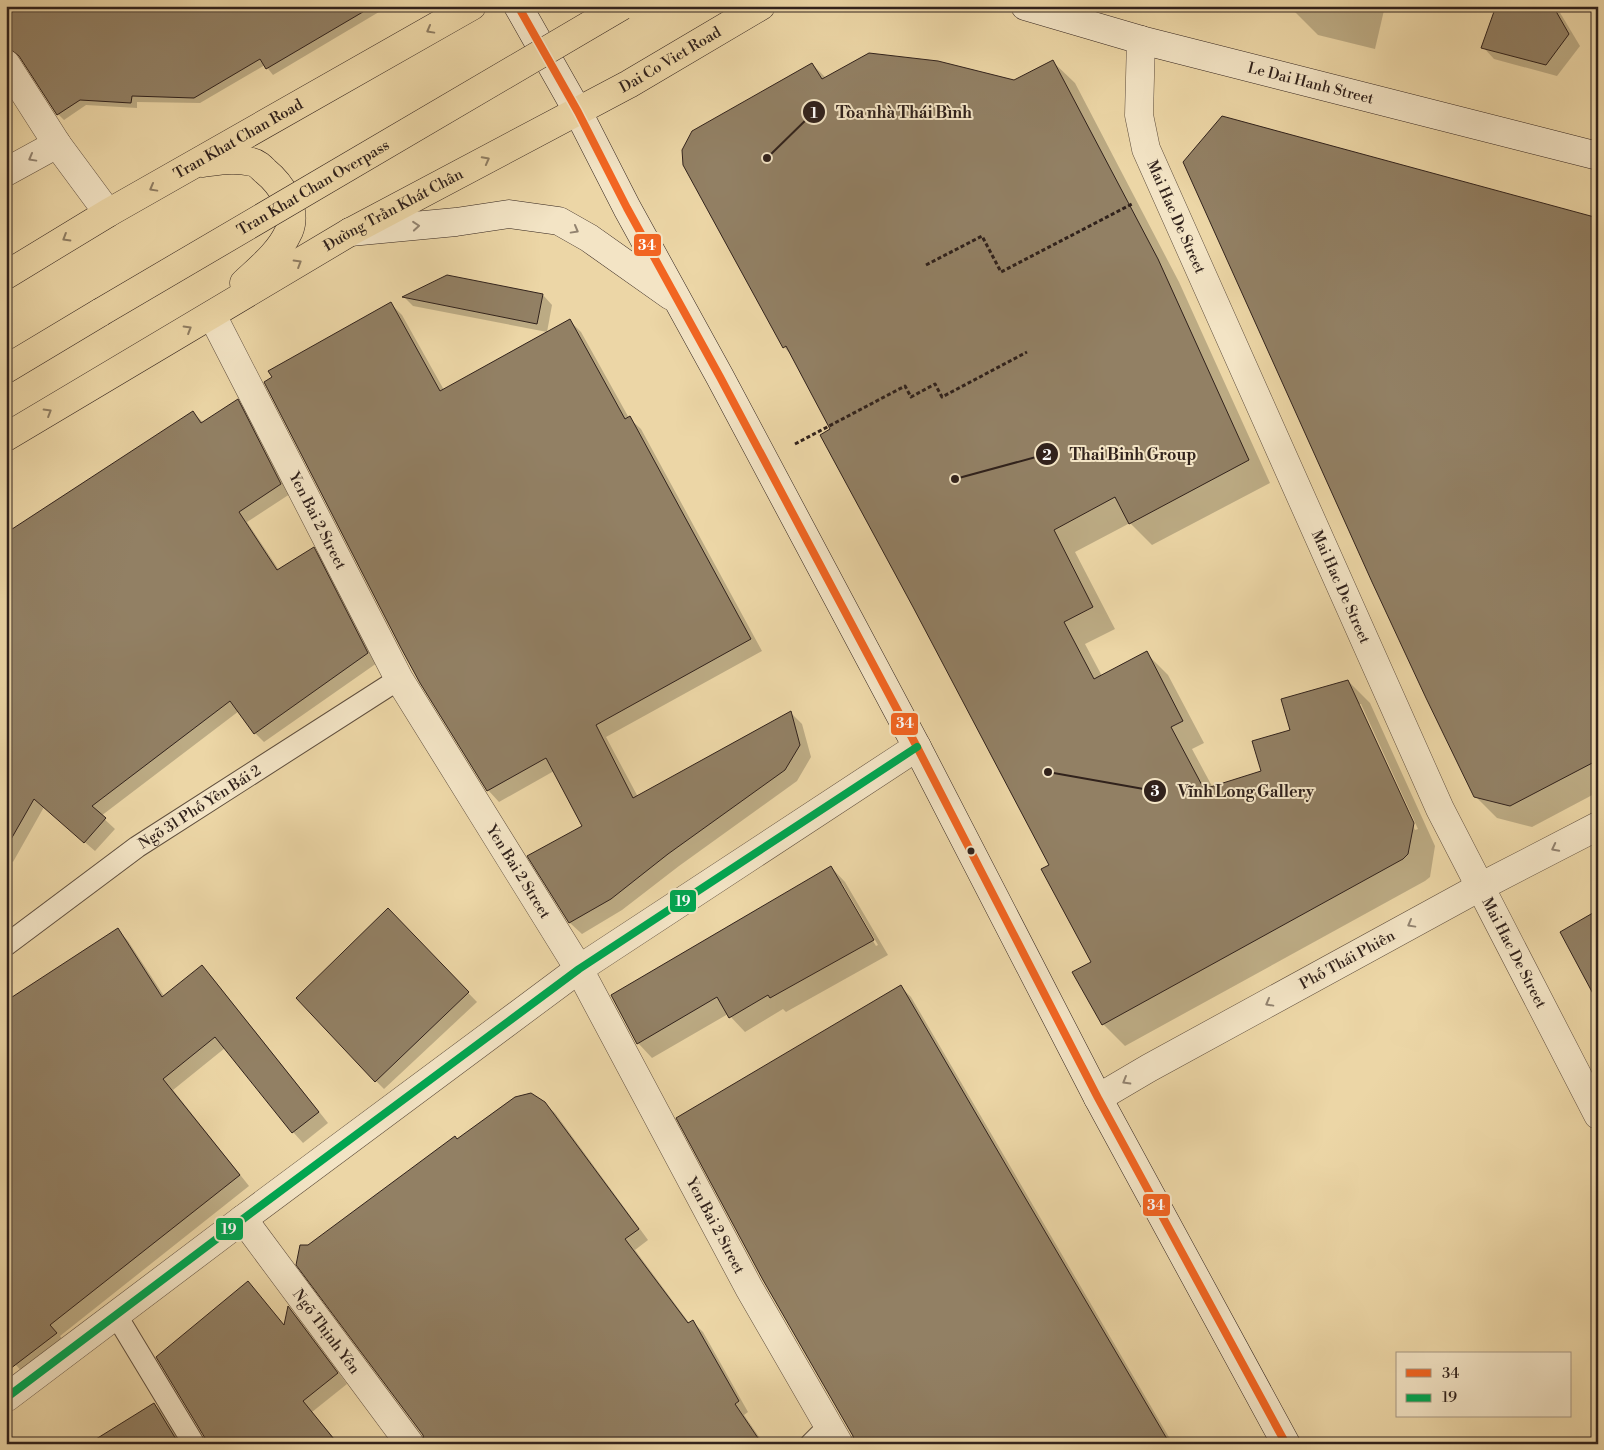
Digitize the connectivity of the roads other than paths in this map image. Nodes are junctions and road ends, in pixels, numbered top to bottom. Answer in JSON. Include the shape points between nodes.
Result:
{"nodes":[{"id":1,"x":472,"y":6,"type":"edge"},
{"id":2,"x":518,"y":6,"type":"edge"},
{"id":3,"x":622,"y":6,"type":"edge"},
{"id":4,"x":761,"y":6,"type":"edge"},
{"id":5,"x":1024,"y":6,"type":"edge"},
{"id":6,"x":1141,"y":40,"type":"junction"},
{"id":7,"x":6,"y":64,"type":"edge"},
{"id":8,"x":578,"y":112,"type":"junction"},
{"id":9,"x":57,"y":144,"type":"junction"},
{"id":10,"x":1598,"y":156,"type":"edge"},
{"id":11,"x":196,"y":164,"type":"junction"},
{"id":12,"x":6,"y":172,"type":"edge"},
{"id":13,"x":108,"y":213,"type":"junction"},
{"id":14,"x":350,"y":232,"type":"junction"},
{"id":15,"x":6,"y":275,"type":"edge"},
{"id":16,"x":678,"y":301,"type":"junction"},
{"id":17,"x":212,"y":315,"type":"junction"},
{"id":18,"x":6,"y":369,"type":"edge"},
{"id":19,"x":6,"y":437,"type":"edge"},
{"id":20,"x":399,"y":679,"type":"junction"},
{"id":21,"x":917,"y":747,"type":"junction"},
{"id":22,"x":1598,"y":826,"type":"edge"},
{"id":23,"x":1480,"y":887,"type":"junction"},
{"id":24,"x":6,"y":945,"type":"edge"},
{"id":25,"x":579,"y":969,"type":"junction"},
{"id":26,"x":1098,"y":1098,"type":"junction"},
{"id":27,"x":1598,"y":1115,"type":"edge"},
{"id":28,"x":243,"y":1218,"type":"junction"},
{"id":29,"x":116,"y":1315,"type":"junction"},
{"id":30,"x":6,"y":1398,"type":"edge"},
{"id":31,"x":826,"y":1438,"type":"edge"},
{"id":32,"x":194,"y":1444,"type":"edge"},
{"id":33,"x":410,"y":1444,"type":"edge"},
{"id":34,"x":1286,"y":1444,"type":"edge"}],
"edges":[{"from":1,"to":11,"type":"main road","name":"Tran Khat Chan Road","one_way":true},
{"from":2,"to":8,"type":"street"},
{"from":3,"to":18,"type":"main road","name":"Tran Khat Chan Overpass","bridge":true},
{"from":4,"to":8,"type":"main road","name":"Dai Co Viet Road"},
{"from":5,"to":6,"type":"street","name":"Le Dai Hanh Street"},
{"from":6,"to":10,"type":"street","name":"Le Dai Hanh Street"},
{"from":6,"to":23,"type":"street","name":"Mai Hac De Street","via":[[1139,115],[1146,149],[1440,809]]},
{"from":7,"to":9,"type":"street"},
{"from":14,"to":8,"type":"main road","name":"Đường Trần Khát Chân","one_way":true},
{"from":8,"to":16,"type":"street"},
{"from":9,"to":12,"type":"street","one_way":true},
{"from":9,"to":13,"type":"street"},
{"from":11,"to":13,"type":"main road","name":"Tran Khat Chan Road","one_way":true},
{"from":11,"to":17,"type":"main road","via":[[235,159],[255,163],[285,192],[291,210],[289,230],[274,254]]},
{"from":13,"to":15,"type":"main road","name":"Tran Khat Chan Road","one_way":true},
{"from":14,"to":16,"type":"street","one_way":true,"via":[[510,214],[558,221],[589,238]]},
{"from":17,"to":14,"type":"main road","name":"Đường Trần Khát Chân","one_way":true},
{"from":16,"to":21,"type":"street"},
{"from":19,"to":17,"type":"main road","one_way":true},
{"from":17,"to":20,"type":"street","name":"Yen Bai 2 Street"},
{"from":20,"to":24,"type":"lane","name":"Ngõ 31 Phố Yên Bái 2","via":[[137,847]]},
{"from":20,"to":25,"type":"street","name":"Yen Bai 2 Street"},
{"from":21,"to":25,"type":"street"},
{"from":21,"to":26,"type":"street"},
{"from":22,"to":23,"type":"street","name":"Phố Thái Phiên","one_way":true},
{"from":23,"to":26,"type":"street","name":"Phố Thái Phiên","one_way":true},
{"from":23,"to":27,"type":"street","name":"Mai Hac De Street"},
{"from":25,"to":28,"type":"street"},
{"from":25,"to":31,"type":"street","name":"Yen Bai 2 Street"},
{"from":26,"to":34,"type":"street"},
{"from":28,"to":29,"type":"street"},
{"from":28,"to":33,"type":"street","name":"Ngõ Thịnh Yên"},
{"from":29,"to":30,"type":"street"},
{"from":29,"to":32,"type":"lane"}]}
